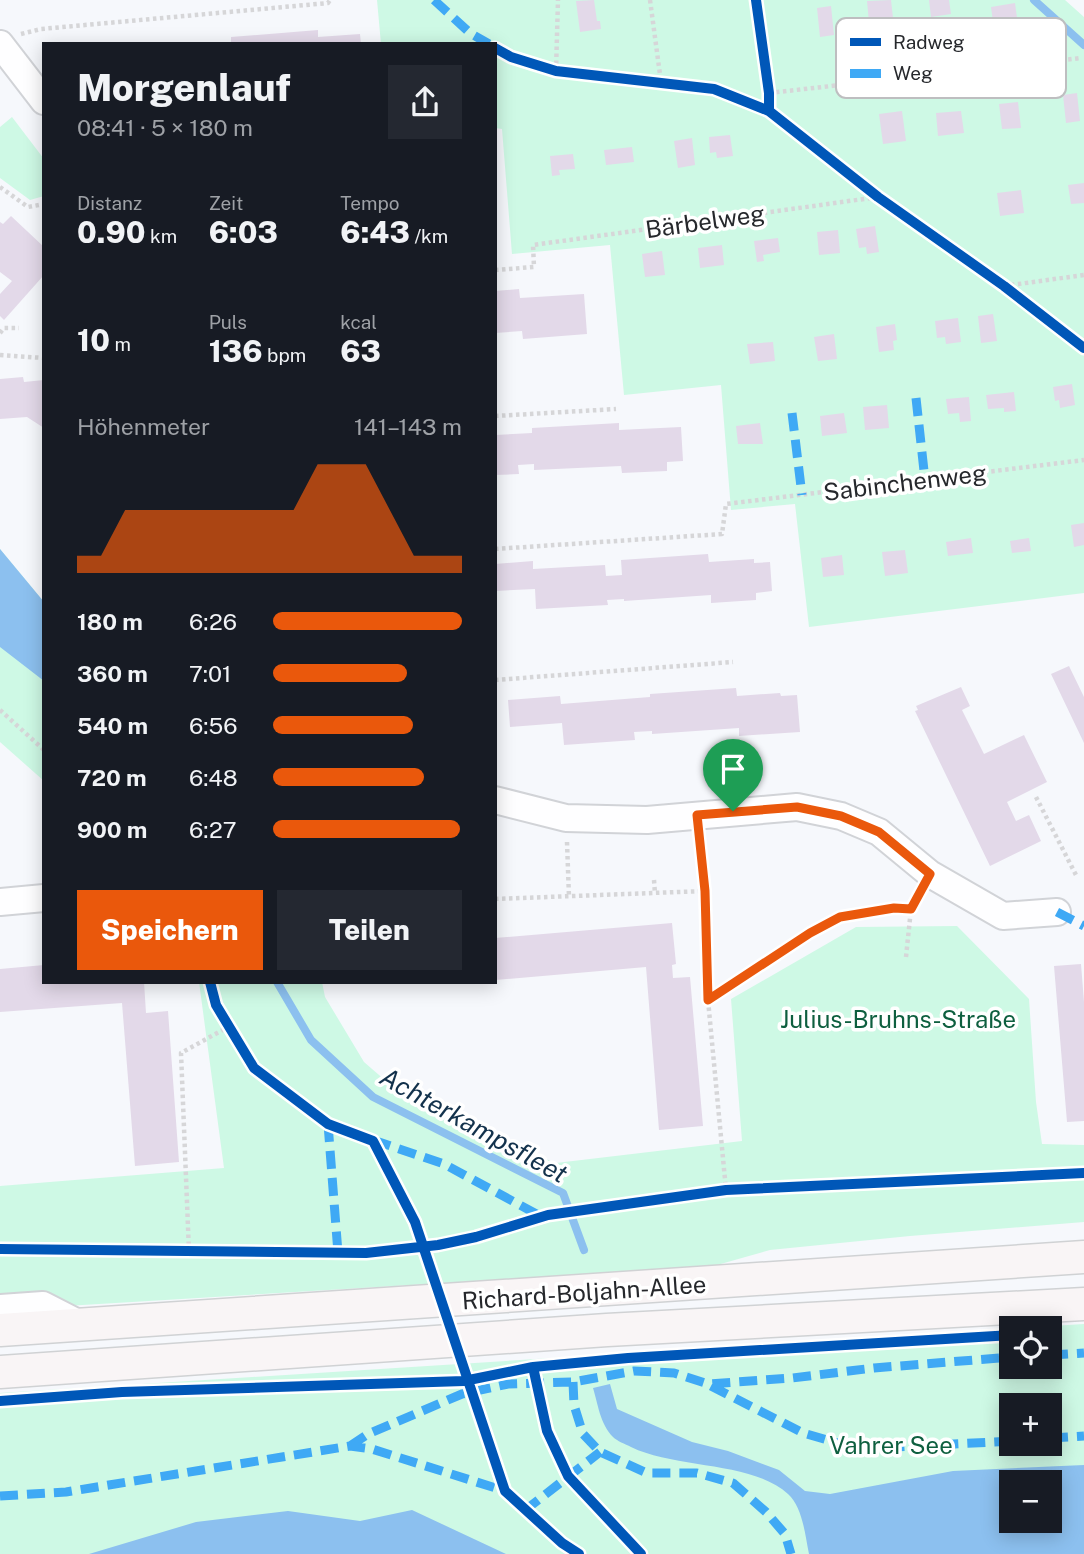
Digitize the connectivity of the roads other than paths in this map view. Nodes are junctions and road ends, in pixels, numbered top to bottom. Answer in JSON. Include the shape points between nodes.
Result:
{"nodes":[{"id":1,"x":5,"y":40,"type":"edge"},
{"id":2,"x":42,"y":98,"type":"edge"},
{"id":3,"x":497,"y":801,"type":"edge"},
{"id":4,"x":42,"y":898,"type":"edge"},
{"id":5,"x":0,"y":902,"type":"edge"},
{"id":6,"x":1057,"y":912,"type":"dead end"},
{"id":7,"x":1084,"y":1257,"type":"edge"},
{"id":8,"x":1084,"y":1304,"type":"edge"},
{"id":9,"x":0,"y":1308,"type":"edge"},
{"id":10,"x":82,"y":1325,"type":"junction"},
{"id":11,"x":0,"y":1330,"type":"edge"},
{"id":12,"x":0,"y":1372,"type":"edge"}],
"edges":[{"from":1,"to":2,"type":"street"},
{"from":3,"to":6,"type":"street","via":[[566,818],[647,820],[797,807],[841,816],[879,832],[930,874],[1003,916]]},
{"from":4,"to":5,"type":"street"},
{"from":7,"to":10,"type":"main road","name":"Richard-Boljahn-Allee"},
{"from":8,"to":12,"type":"main road","name":"Richard-Boljahn-Allee","via":[[607,1330]]},
{"from":9,"to":10,"type":"street","via":[[43,1305]]},
{"from":10,"to":11,"type":"main road","name":"Richard-Boljahn-Allee"}]}
